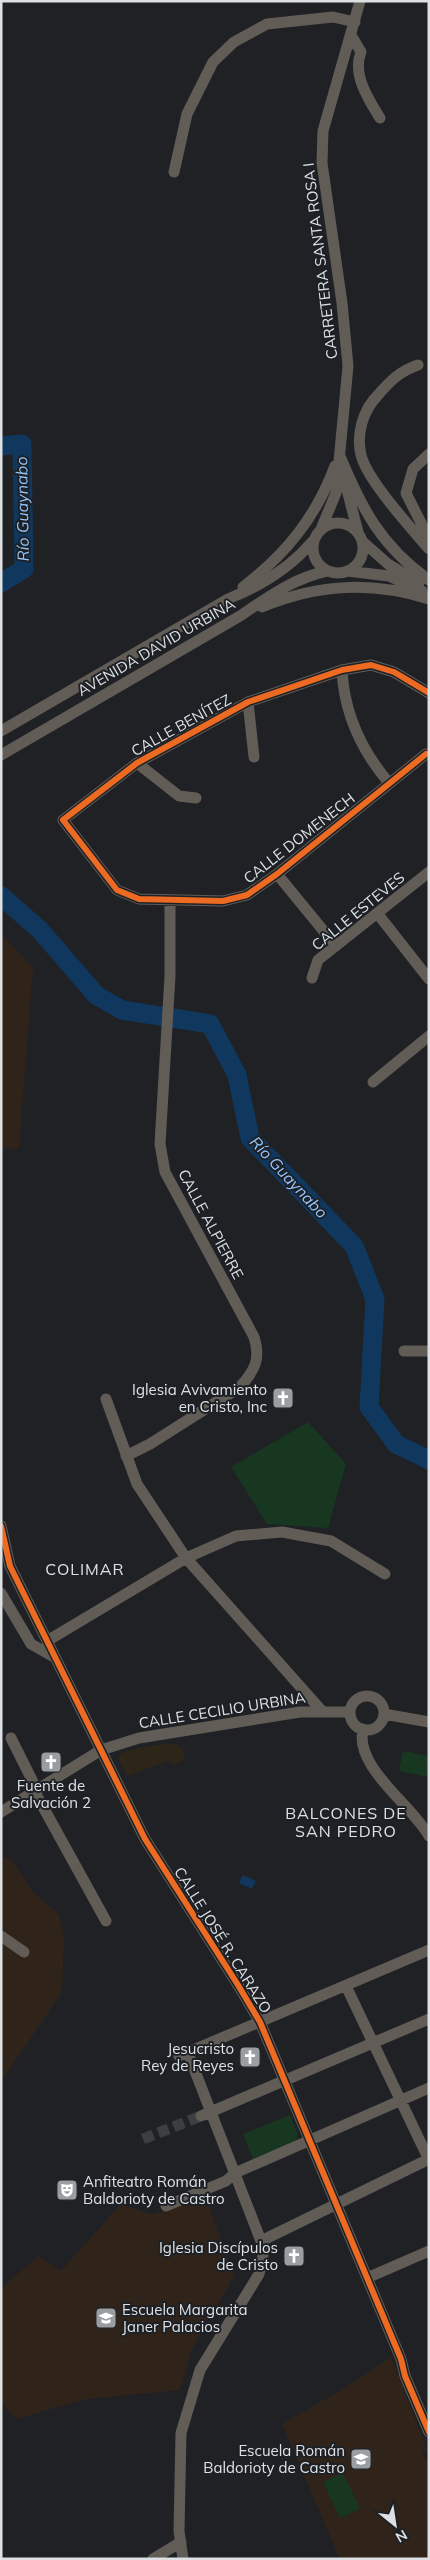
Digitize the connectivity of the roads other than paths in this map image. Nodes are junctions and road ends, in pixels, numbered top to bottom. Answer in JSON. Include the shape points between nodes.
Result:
{"nodes":[{"id":1,"x":360,"y":1,"type":"edge"},
{"id":2,"x":355,"y":22,"type":"junction"},
{"id":3,"x":351,"y":35,"type":"junction"},
{"id":4,"x":380,"y":118,"type":"dead end"},
{"id":5,"x":174,"y":172,"type":"dead end"},
{"id":6,"x":418,"y":366,"type":"dead end"},
{"id":7,"x":340,"y":454,"type":"junction"},
{"id":8,"x":429,"y":454,"type":"edge"},
{"id":9,"x":321,"y":529,"type":"junction"},
{"id":10,"x":360,"y":537,"type":"junction"},
{"id":11,"x":313,"y":541,"type":"junction"},
{"id":12,"x":425,"y":544,"type":"edge"},
{"id":13,"x":328,"y":571,"type":"junction"},
{"id":14,"x":348,"y":571,"type":"junction"},
{"id":15,"x":429,"y":580,"type":"edge"},
{"id":16,"x":429,"y":589,"type":"edge"},
{"id":17,"x":429,"y":594,"type":"edge"},
{"id":18,"x":228,"y":599,"type":"junction"},
{"id":19,"x":429,"y":599,"type":"edge"},
{"id":20,"x":240,"y":616,"type":"junction"},
{"id":21,"x":342,"y":670,"type":"junction"},
{"id":22,"x":429,"y":693,"type":"edge"},
{"id":23,"x":248,"y":702,"type":"junction"},
{"id":24,"x":1,"y":731,"type":"edge"},
{"id":25,"x":426,"y":754,"type":"dead end"},
{"id":26,"x":1,"y":755,"type":"edge"},
{"id":27,"x":254,"y":758,"type":"dead end"},
{"id":28,"x":137,"y":763,"type":"junction"},
{"id":29,"x":389,"y":783,"type":"junction"},
{"id":30,"x":196,"y":798,"type":"dead end"},
{"id":31,"x":429,"y":872,"type":"edge"},
{"id":32,"x":277,"y":874,"type":"junction"},
{"id":33,"x":170,"y":901,"type":"junction"},
{"id":34,"x":378,"y":913,"type":"junction"},
{"id":35,"x":336,"y":946,"type":"junction"},
{"id":36,"x":312,"y":978,"type":"dead end"},
{"id":37,"x":429,"y":979,"type":"edge"},
{"id":38,"x":429,"y":1036,"type":"edge"},
{"id":39,"x":373,"y":1082,"type":"dead end"},
{"id":40,"x":404,"y":1351,"type":"dead end"},
{"id":41,"x":429,"y":1351,"type":"edge"},
{"id":42,"x":106,"y":1399,"type":"dead end"},
{"id":43,"x":126,"y":1456,"type":"junction"},
{"id":44,"x":1,"y":1527,"type":"edge"},
{"id":45,"x":186,"y":1558,"type":"junction"},
{"id":46,"x":384,"y":1574,"type":"dead end"},
{"id":47,"x":1,"y":1593,"type":"edge"},
{"id":48,"x":46,"y":1641,"type":"junction"},
{"id":49,"x":54,"y":1658,"type":"junction"},
{"id":50,"x":321,"y":1710,"type":"junction"},
{"id":51,"x":350,"y":1712,"type":"junction"},
{"id":52,"x":384,"y":1714,"type":"junction"},
{"id":53,"x":429,"y":1722,"type":"edge"},
{"id":54,"x":363,"y":1729,"type":"junction"},
{"id":55,"x":10,"y":1738,"type":"dead end"},
{"id":56,"x":101,"y":1750,"type":"junction"},
{"id":57,"x":36,"y":1788,"type":"junction"},
{"id":58,"x":1,"y":1812,"type":"edge"},
{"id":59,"x":429,"y":1836,"type":"edge"},
{"id":60,"x":106,"y":1921,"type":"dead end"},
{"id":61,"x":1,"y":1936,"type":"edge"},
{"id":62,"x":429,"y":1950,"type":"edge"},
{"id":63,"x":24,"y":1952,"type":"dead end"},
{"id":64,"x":346,"y":1986,"type":"junction"},
{"id":65,"x":429,"y":2019,"type":"edge"},
{"id":66,"x":260,"y":2022,"type":"junction"},
{"id":67,"x":373,"y":2044,"type":"junction"},
{"id":68,"x":284,"y":2081,"type":"junction"},
{"id":69,"x":429,"y":2088,"type":"edge"},
{"id":70,"x":400,"y":2101,"type":"junction"},
{"id":71,"x":207,"y":2114,"type":"junction"},
{"id":72,"x":309,"y":2141,"type":"junction"},
{"id":73,"x":429,"y":2159,"type":"edge"},
{"id":74,"x":235,"y":2173,"type":"junction"},
{"id":75,"x":336,"y":2205,"type":"junction"},
{"id":76,"x":166,"y":2206,"type":"dead end"},
{"id":77,"x":261,"y":2241,"type":"junction"},
{"id":78,"x":429,"y":2250,"type":"edge"},
{"id":79,"x":368,"y":2278,"type":"junction"},
{"id":80,"x":401,"y":2359,"type":"junction"},
{"id":81,"x":429,"y":2412,"type":"edge"},
{"id":82,"x":429,"y":2432,"type":"edge"},
{"id":83,"x":181,"y":2542,"type":"junction"},
{"id":84,"x":153,"y":2559,"type":"edge"},
{"id":85,"x":183,"y":2559,"type":"edge"}],
"edges":[{"from":1,"to":2,"type":"street","name":"CARRETERA SANTA ROSA I"},
{"from":2,"to":3,"type":"street","name":"CARRETERA SANTA ROSA I"},
{"from":2,"to":5,"type":"street","via":[[333,16],[267,24],[234,42],[213,62],[187,114]]},
{"from":3,"to":4,"type":"street","via":[[361,52],[357,67],[367,96]]},
{"from":3,"to":7,"type":"street","name":"CARRETERA SANTA ROSA I","via":[[323,130],[322,163],[348,366]]},
{"from":6,"to":12,"type":"street","via":[[398,374],[370,404],[363,417],[360,443],[361,456],[370,474]]},
{"from":7,"to":9,"type":"street","name":"CARRETERA SANTA ROSA I","via":[[336,493]]},
{"from":7,"to":10,"type":"street"},
{"from":7,"to":15,"type":"street","via":[[376,529],[392,548]]},
{"from":7,"to":18,"type":"street","via":[[318,505],[291,544],[260,575]]},
{"from":8,"to":12,"type":"street","via":[[413,469],[406,493],[425,531]]},
{"from":9,"to":10,"type":"street","via":[[340,523],[350,526]]},
{"from":9,"to":11,"type":"street"},
{"from":10,"to":14,"type":"street","via":[[362,551],[359,561]]},
{"from":10,"to":16,"type":"street","via":[[388,564]]},
{"from":11,"to":13,"type":"street","via":[[314,556]]},
{"from":11,"to":18,"type":"street","name":"AVENIDA DAVID URBINA","via":[[301,556],[265,582]]},
{"from":13,"to":14,"type":"street"},
{"from":13,"to":20,"type":"street","name":"AVENIDA DAVID URBINA","via":[[297,581]]},
{"from":14,"to":17,"type":"street","via":[[389,576]]},
{"from":18,"to":24,"type":"street","name":"AVENIDA DAVID URBINA"},
{"from":19,"to":20,"type":"street","via":[[378,587],[334,588],[283,600]]},
{"from":20,"to":26,"type":"street","name":"AVENIDA DAVID URBINA"},
{"from":21,"to":22,"type":"street","name":"CALLE BENÍTEZ","via":[[380,666]]},
{"from":21,"to":23,"type":"street","name":"CALLE BENÍTEZ"},
{"from":21,"to":29,"type":"street","via":[[343,691],[358,738],[372,763]]},
{"from":23,"to":27,"type":"street"},
{"from":23,"to":28,"type":"street","name":"CALLE BENÍTEZ"},
{"from":25,"to":29,"type":"street","name":"CALLE DOMENECH"},
{"from":28,"to":30,"type":"street","via":[[179,796]]},
{"from":28,"to":33,"type":"street","name":"CALLE BENÍTEZ","via":[[63,820],[117,890],[139,899]]},
{"from":29,"to":32,"type":"street","name":"CALLE DOMENECH"},
{"from":31,"to":34,"type":"street","name":"CALLE ESTEVES"},
{"from":32,"to":33,"type":"street","name":"CALLE DOMENECH","via":[[247,895],[223,901]]},
{"from":32,"to":35,"type":"street"},
{"from":33,"to":43,"type":"street","name":"CALLE ALPIERRE","via":[[170,976],[160,1144],[166,1172],[254,1337],[258,1352],[250,1376],[240,1387]]},
{"from":34,"to":35,"type":"street","name":"CALLE ESTEVES"},
{"from":34,"to":37,"type":"street"},
{"from":35,"to":36,"type":"street","name":"CALLE ESTEVES","via":[[318,960]]},
{"from":38,"to":39,"type":"street"},
{"from":40,"to":41,"type":"street"},
{"from":42,"to":43,"type":"street"},
{"from":43,"to":45,"type":"street","via":[[137,1484]]},
{"from":44,"to":48,"type":"street","name":"CALLE JOSÉ R. CARAZO","via":[[10,1566]]},
{"from":45,"to":46,"type":"street","via":[[236,1536],[282,1532],[330,1541]]},
{"from":45,"to":48,"type":"street"},
{"from":45,"to":50,"type":"street"},
{"from":47,"to":49,"type":"street","via":[[31,1644]]},
{"from":48,"to":49,"type":"street","name":"CALLE JOSÉ R. CARAZO"},
{"from":49,"to":56,"type":"street","name":"CALLE JOSÉ R. CARAZO"},
{"from":50,"to":51,"type":"street","name":"CALLE CECILIO URBINA"},
{"from":50,"to":56,"type":"street","name":"CALLE CECILIO URBINA","via":[[151,1736]]},
{"from":51,"to":52,"type":"street","via":[[356,1700],[369,1696],[380,1702]]},
{"from":51,"to":54,"type":"street","via":[[354,1724]]},
{"from":52,"to":53,"type":"street"},
{"from":52,"to":54,"type":"street","via":[[378,1726]]},
{"from":54,"to":59,"type":"street","via":[[361,1743],[368,1761]]},
{"from":55,"to":57,"type":"street"},
{"from":56,"to":57,"type":"street","name":"CALLE CECILIO URBINA"},
{"from":56,"to":66,"type":"street","name":"CALLE JOSÉ R. CARAZO","via":[[146,1839]]},
{"from":57,"to":58,"type":"street","name":"CALLE CECILIO URBINA"},
{"from":57,"to":60,"type":"street","via":[[37,1796]]},
{"from":61,"to":63,"type":"street"},
{"from":62,"to":64,"type":"street"},
{"from":64,"to":66,"type":"street"},
{"from":64,"to":67,"type":"street"},
{"from":65,"to":67,"type":"street"},
{"from":66,"to":68,"type":"street","name":"CALLE JOSÉ R. CARAZO"},
{"from":66,"to":71,"type":"street","via":[[184,2055]]},
{"from":67,"to":68,"type":"street"},
{"from":67,"to":70,"type":"street"},
{"from":68,"to":71,"type":"street"},
{"from":68,"to":72,"type":"street","name":"CALLE JOSÉ R. CARAZO"},
{"from":69,"to":70,"type":"street"},
{"from":70,"to":72,"type":"street"},
{"from":70,"to":73,"type":"street"},
{"from":71,"to":74,"type":"street"},
{"from":72,"to":74,"type":"street"},
{"from":72,"to":75,"type":"street","name":"CALLE JOSÉ R. CARAZO"},
{"from":73,"to":75,"type":"street"},
{"from":74,"to":76,"type":"street","via":[[226,2181]]},
{"from":74,"to":77,"type":"street"},
{"from":75,"to":77,"type":"street"},
{"from":75,"to":79,"type":"street","name":"CALLE JOSÉ R. CARAZO"},
{"from":77,"to":83,"type":"street","via":[[262,2266],[200,2370],[181,2433]]},
{"from":78,"to":79,"type":"street"},
{"from":79,"to":80,"type":"street","name":"CALLE JOSÉ R. CARAZO"},
{"from":80,"to":81,"type":"street","name":"CALLE JOSÉ R. CARAZO"},
{"from":80,"to":82,"type":"street","name":"CALLE JOSÉ R. CARAZO"},
{"from":83,"to":84,"type":"street"},
{"from":83,"to":85,"type":"street"}]}
